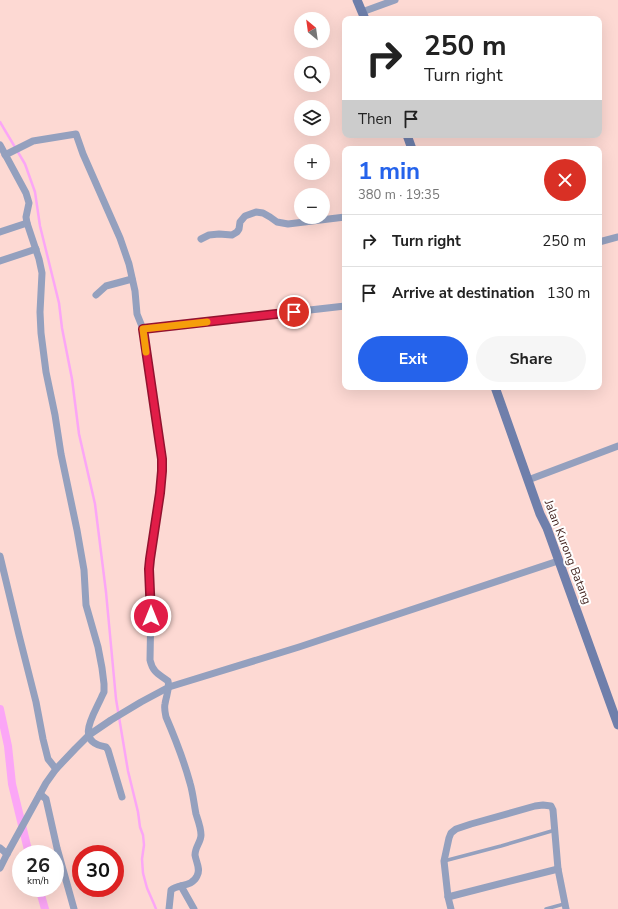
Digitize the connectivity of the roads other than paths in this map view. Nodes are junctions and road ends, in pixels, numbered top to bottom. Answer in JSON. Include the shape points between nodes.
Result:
{"nodes":[{"id":1,"x":357,"y":0,"type":"edge"},
{"id":2,"x":395,"y":0,"type":"edge"},
{"id":3,"x":363,"y":15,"type":"edge"},
{"id":4,"x":0,"y":145,"type":"edge"},
{"id":5,"x":8,"y":154,"type":"junction"},
{"id":6,"x":342,"y":217,"type":"edge"},
{"id":7,"x":27,"y":223,"type":"junction"},
{"id":8,"x":0,"y":232,"type":"edge"},
{"id":9,"x":618,"y":237,"type":"edge"},
{"id":10,"x":201,"y":239,"type":"dead end"},
{"id":11,"x":602,"y":241,"type":"edge"},
{"id":12,"x":36,"y":249,"type":"junction"},
{"id":13,"x":0,"y":261,"type":"edge"},
{"id":14,"x":132,"y":279,"type":"junction"},
{"id":15,"x":96,"y":294,"type":"dead end"},
{"id":16,"x":342,"y":306,"type":"edge"},
{"id":17,"x":143,"y":329,"type":"junction"},
{"id":18,"x":496,"y":390,"type":"edge"},
{"id":19,"x":618,"y":446,"type":"edge"},
{"id":20,"x":528,"y":480,"type":"junction"},
{"id":21,"x":0,"y":556,"type":"edge"},
{"id":22,"x":558,"y":561,"type":"junction"},
{"id":23,"x":169,"y":687,"type":"junction"},
{"id":24,"x":618,"y":725,"type":"edge"},
{"id":25,"x":89,"y":735,"type":"junction"},
{"id":26,"x":56,"y":769,"type":"junction"},
{"id":27,"x":39,"y":796,"type":"junction"},
{"id":28,"x":122,"y":797,"type":"dead end"},
{"id":29,"x":555,"y":830,"type":"junction"},
{"id":30,"x":0,"y":848,"type":"edge"},
{"id":31,"x":6,"y":854,"type":"junction"},
{"id":32,"x":444,"y":861,"type":"junction"},
{"id":33,"x":0,"y":868,"type":"edge"},
{"id":34,"x":558,"y":869,"type":"junction"},
{"id":35,"x":181,"y":886,"type":"junction"},
{"id":36,"x":448,"y":897,"type":"junction"},
{"id":37,"x":565,"y":907,"type":"edge"},
{"id":38,"x":74,"y":909,"type":"edge"},
{"id":39,"x":170,"y":909,"type":"edge"},
{"id":40,"x":194,"y":909,"type":"edge"},
{"id":41,"x":451,"y":909,"type":"edge"},
{"id":42,"x":546,"y":909,"type":"edge"}],
"edges":[{"from":1,"to":3,"type":"street"},
{"from":2,"to":3,"type":"street"},
{"from":4,"to":5,"type":"street"},
{"from":5,"to":7,"type":"street","via":[[30,202]]},
{"from":5,"to":14,"type":"street","via":[[33,141],[76,134],[120,238]]},
{"from":6,"to":10,"type":"street","via":[[288,224],[256,212],[245,216],[240,222],[240,229],[232,235],[209,235]]},
{"from":7,"to":8,"type":"street"},
{"from":7,"to":12,"type":"street"},
{"from":9,"to":11,"type":"street"},
{"from":12,"to":13,"type":"street"},
{"from":12,"to":25,"type":"street","via":[[42,273],[40,332],[46,372],[84,570],[86,605],[98,647],[103,678],[104,692],[89,726]]},
{"from":14,"to":15,"type":"street","via":[[106,286]]},
{"from":14,"to":17,"type":"street","via":[[137,314]]},
{"from":16,"to":17,"type":"street"},
{"from":17,"to":23,"type":"street","via":[[162,459],[160,493],[149,569],[150,660],[156,673],[168,681]]},
{"from":18,"to":20,"type":"street","name":"Jalan Kurong Batang"},
{"from":19,"to":20,"type":"street"},
{"from":20,"to":22,"type":"street","name":"Jalan Kurong Batang"},
{"from":21,"to":26,"type":"street","via":[[48,759]]},
{"from":22,"to":23,"type":"street","via":[[299,648]]},
{"from":22,"to":24,"type":"street","name":"Jalan Kurong Batang"},
{"from":23,"to":25,"type":"street"},
{"from":23,"to":35,"type":"street","via":[[164,710],[184,763],[201,835],[195,849],[198,875],[193,881]]},
{"from":25,"to":26,"type":"street"},
{"from":25,"to":28,"type":"street","via":[[96,745],[108,750]]},
{"from":26,"to":27,"type":"street"},
{"from":27,"to":31,"type":"street"},
{"from":27,"to":38,"type":"street","via":[[46,799]]},
{"from":29,"to":32,"type":"lane"},
{"from":29,"to":32,"type":"street","via":[[552,808],[535,806],[461,827],[449,838]]},
{"from":29,"to":34,"type":"street"},
{"from":30,"to":31,"type":"street"},
{"from":31,"to":33,"type":"street"},
{"from":32,"to":36,"type":"street"},
{"from":34,"to":36,"type":"street"},
{"from":34,"to":37,"type":"street"},
{"from":35,"to":39,"type":"street","via":[[171,890]]},
{"from":35,"to":40,"type":"street"},
{"from":36,"to":41,"type":"street"},
{"from":37,"to":42,"type":"lane"}]}
